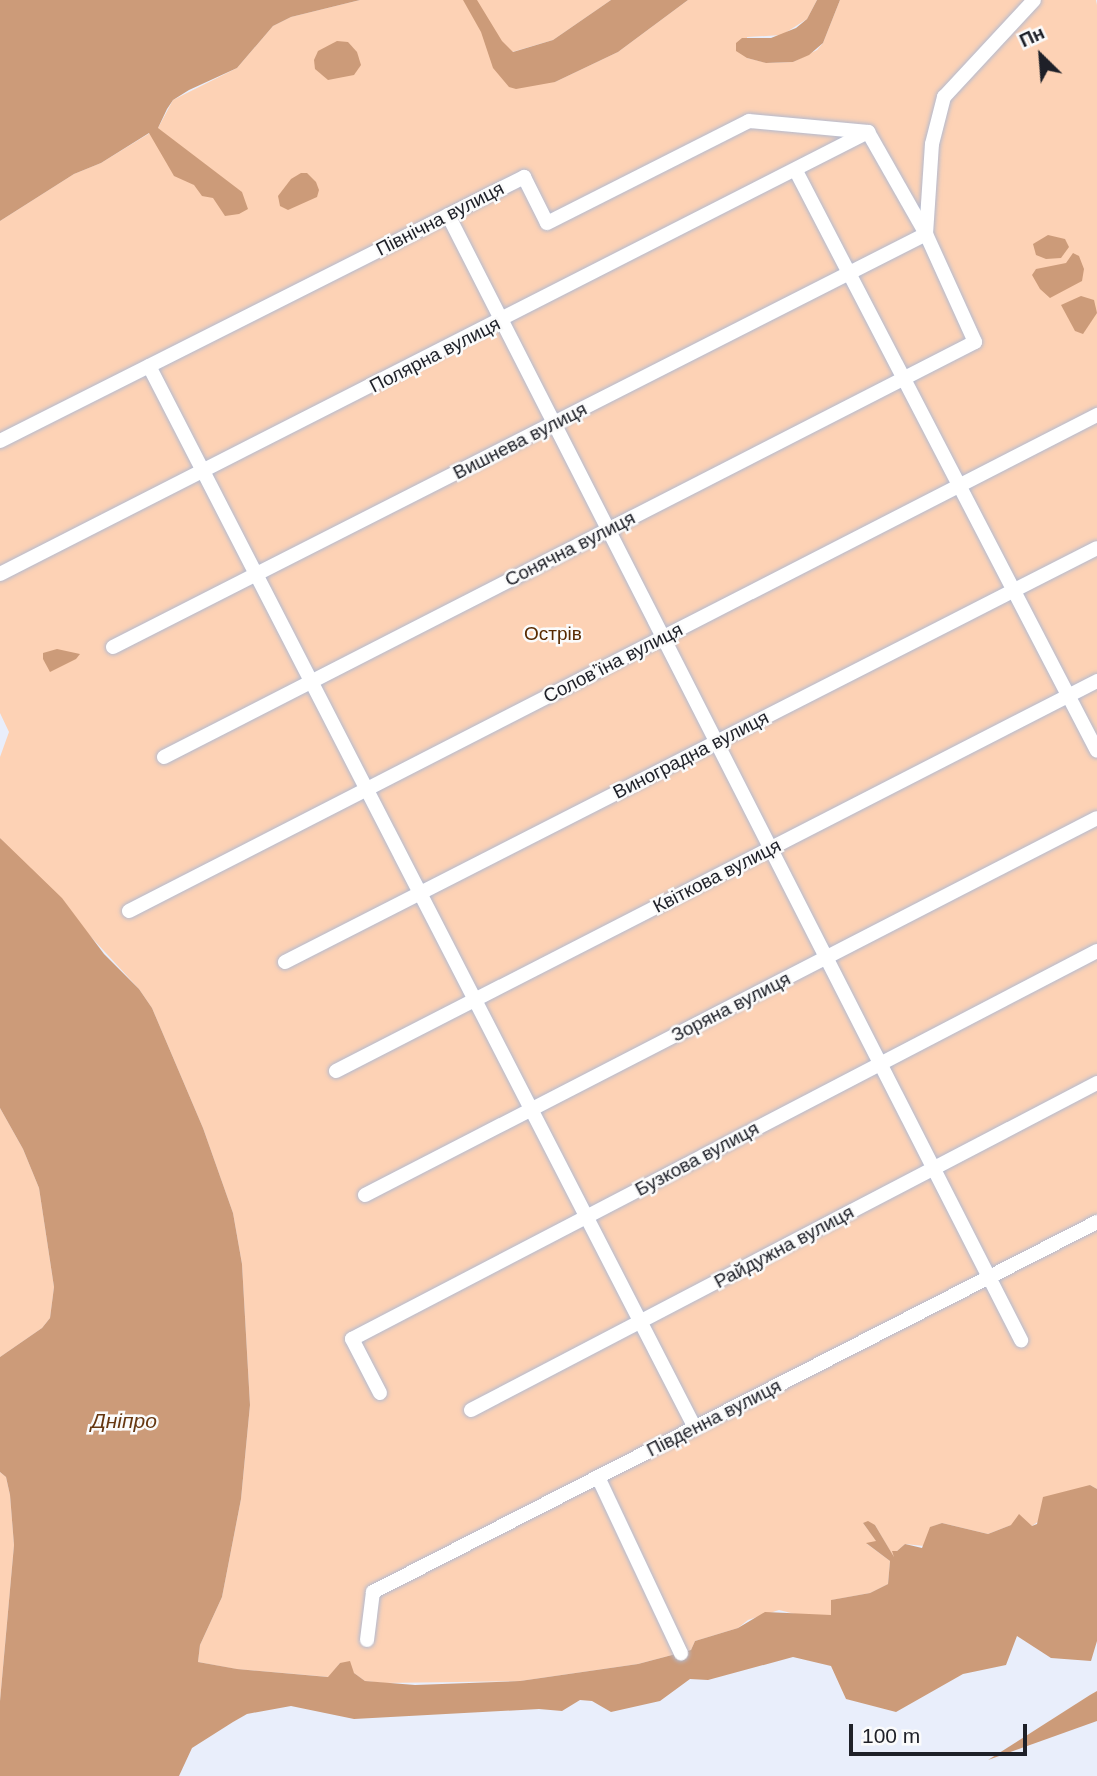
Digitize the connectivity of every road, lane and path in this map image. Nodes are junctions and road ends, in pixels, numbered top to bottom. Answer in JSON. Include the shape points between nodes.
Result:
{"nodes":[{"id":1,"x":1034,"y":0,"type":"edge"},
{"id":2,"x":868,"y":132,"type":"junction"},
{"id":3,"x":796,"y":171,"type":"junction"},
{"id":4,"x":448,"y":215,"type":"junction"},
{"id":5,"x":926,"y":234,"type":"junction"},
{"id":6,"x":850,"y":274,"type":"junction"},
{"id":7,"x":502,"y":321,"type":"junction"},
{"id":8,"x":149,"y":366,"type":"junction"},
{"id":9,"x":905,"y":380,"type":"junction"},
{"id":10,"x":1097,"y":415,"type":"edge"},
{"id":11,"x":554,"y":424,"type":"junction"},
{"id":12,"x":0,"y":440,"type":"edge"},
{"id":13,"x":203,"y":472,"type":"junction"},
{"id":14,"x":958,"y":486,"type":"junction"},
{"id":15,"x":608,"y":530,"type":"junction"},
{"id":16,"x":1097,"y":548,"type":"edge"},
{"id":17,"x":0,"y":574,"type":"edge"},
{"id":18,"x":256,"y":575,"type":"junction"},
{"id":19,"x":1014,"y":590,"type":"junction"},
{"id":20,"x":663,"y":638,"type":"junction"},
{"id":21,"x":113,"y":647,"type":"dead end"},
{"id":22,"x":1097,"y":681,"type":"edge"},
{"id":23,"x":311,"y":682,"type":"junction"},
{"id":24,"x":1069,"y":695,"type":"junction"},
{"id":25,"x":716,"y":742,"type":"junction"},
{"id":26,"x":1097,"y":751,"type":"edge"},
{"id":27,"x":164,"y":757,"type":"dead end"},
{"id":28,"x":367,"y":790,"type":"junction"},
{"id":29,"x":1097,"y":818,"type":"edge"},
{"id":30,"x":770,"y":848,"type":"junction"},
{"id":31,"x":420,"y":893,"type":"junction"},
{"id":32,"x":129,"y":912,"type":"dead end"},
{"id":33,"x":1097,"y":951,"type":"edge"},
{"id":34,"x":826,"y":958,"type":"junction"},
{"id":35,"x":285,"y":962,"type":"dead end"},
{"id":36,"x":475,"y":1000,"type":"junction"},
{"id":37,"x":880,"y":1064,"type":"junction"},
{"id":38,"x":336,"y":1071,"type":"dead end"},
{"id":39,"x":1097,"y":1083,"type":"edge"},
{"id":40,"x":531,"y":1110,"type":"junction"},
{"id":41,"x":933,"y":1168,"type":"junction"},
{"id":42,"x":365,"y":1195,"type":"dead end"},
{"id":43,"x":586,"y":1217,"type":"junction"},
{"id":44,"x":1097,"y":1222,"type":"edge"},
{"id":45,"x":989,"y":1277,"type":"junction"},
{"id":46,"x":640,"y":1322,"type":"junction"},
{"id":47,"x":1021,"y":1340,"type":"dead end"},
{"id":48,"x":380,"y":1393,"type":"dead end"},
{"id":49,"x":471,"y":1410,"type":"dead end"},
{"id":50,"x":695,"y":1428,"type":"junction"},
{"id":51,"x":598,"y":1477,"type":"junction"},
{"id":52,"x":367,"y":1640,"type":"dead end"},
{"id":53,"x":681,"y":1653,"type":"dead end"}],
"edges":[{"from":1,"to":5,"type":"street","via":[[944,97],[932,144]]},
{"from":2,"to":3,"type":"street","name":"Полярна вулиця"},
{"from":2,"to":4,"type":"street","name":"Північна вулиця","via":[[749,121],[547,223],[524,177]]},
{"from":2,"to":5,"type":"street"},
{"from":3,"to":6,"type":"street"},
{"from":3,"to":7,"type":"street","name":"Полярна вулиця"},
{"from":4,"to":7,"type":"street"},
{"from":4,"to":8,"type":"street","name":"Північна вулиця"},
{"from":5,"to":6,"type":"street","name":"Вишнева вулиця"},
{"from":5,"to":9,"type":"street","name":"Сонячна вулиця","via":[[975,342]]},
{"from":6,"to":9,"type":"street"},
{"from":6,"to":11,"type":"street","name":"Вишнева вулиця"},
{"from":7,"to":11,"type":"street"},
{"from":7,"to":13,"type":"street","name":"Полярна вулиця"},
{"from":8,"to":12,"type":"street","name":"Північна вулиця"},
{"from":8,"to":13,"type":"street"},
{"from":9,"to":14,"type":"street"},
{"from":9,"to":15,"type":"street","name":"Сонячна вулиця"},
{"from":10,"to":14,"type":"street","name":"Соловʼїна вулиця"},
{"from":11,"to":15,"type":"street"},
{"from":11,"to":18,"type":"street","name":"Вишнева вулиця"},
{"from":13,"to":17,"type":"street","name":"Полярна вулиця"},
{"from":13,"to":18,"type":"street"},
{"from":14,"to":19,"type":"street"},
{"from":14,"to":20,"type":"street","name":"Соловʼїна вулиця"},
{"from":15,"to":20,"type":"street"},
{"from":15,"to":23,"type":"street","name":"Сонячна вулиця"},
{"from":16,"to":19,"type":"street","name":"Виноградна вулиця"},
{"from":18,"to":21,"type":"street","name":"Вишнева вулиця"},
{"from":18,"to":23,"type":"street"},
{"from":19,"to":24,"type":"street"},
{"from":19,"to":25,"type":"street","name":"Виноградна вулиця"},
{"from":20,"to":25,"type":"street"},
{"from":20,"to":28,"type":"street","name":"Соловʼїна вулиця"},
{"from":22,"to":24,"type":"street","name":"Квіткова вулиця"},
{"from":23,"to":27,"type":"street","name":"Сонячна вулиця"},
{"from":23,"to":28,"type":"street"},
{"from":24,"to":26,"type":"street"},
{"from":24,"to":30,"type":"street","name":"Квіткова вулиця"},
{"from":25,"to":30,"type":"street"},
{"from":25,"to":31,"type":"street","name":"Виноградна вулиця"},
{"from":28,"to":31,"type":"street"},
{"from":28,"to":32,"type":"street","name":"Соловʼїна вулиця"},
{"from":29,"to":34,"type":"street","name":"Зоряна вулиця"},
{"from":30,"to":34,"type":"street"},
{"from":30,"to":36,"type":"street","name":"Квіткова вулиця"},
{"from":31,"to":35,"type":"street","name":"Виноградна вулиця"},
{"from":31,"to":36,"type":"street"},
{"from":33,"to":37,"type":"street","name":"Бузкова вулиця"},
{"from":34,"to":37,"type":"street"},
{"from":34,"to":40,"type":"street","name":"Зоряна вулиця"},
{"from":36,"to":38,"type":"street","name":"Квіткова вулиця"},
{"from":36,"to":40,"type":"street"},
{"from":37,"to":41,"type":"street"},
{"from":37,"to":43,"type":"street","name":"Бузкова вулиця"},
{"from":39,"to":41,"type":"street","name":"Райдужна вулиця"},
{"from":40,"to":42,"type":"street","name":"Зоряна вулиця"},
{"from":40,"to":43,"type":"street"},
{"from":41,"to":45,"type":"street"},
{"from":41,"to":46,"type":"street","name":"Райдужна вулиця"},
{"from":43,"to":46,"type":"street"},
{"from":43,"to":48,"type":"street","name":"Бузкова вулиця","via":[[352,1339]]},
{"from":44,"to":45,"type":"street","name":"Південна вулиця"},
{"from":45,"to":47,"type":"street"},
{"from":45,"to":50,"type":"street","name":"Південна вулиця"},
{"from":46,"to":49,"type":"street","name":"Райдужна вулиця"},
{"from":46,"to":50,"type":"street"},
{"from":50,"to":51,"type":"street","name":"Південна вулиця"},
{"from":51,"to":52,"type":"street","name":"Південна вулиця","via":[[373,1592]]},
{"from":51,"to":53,"type":"street"}]}
